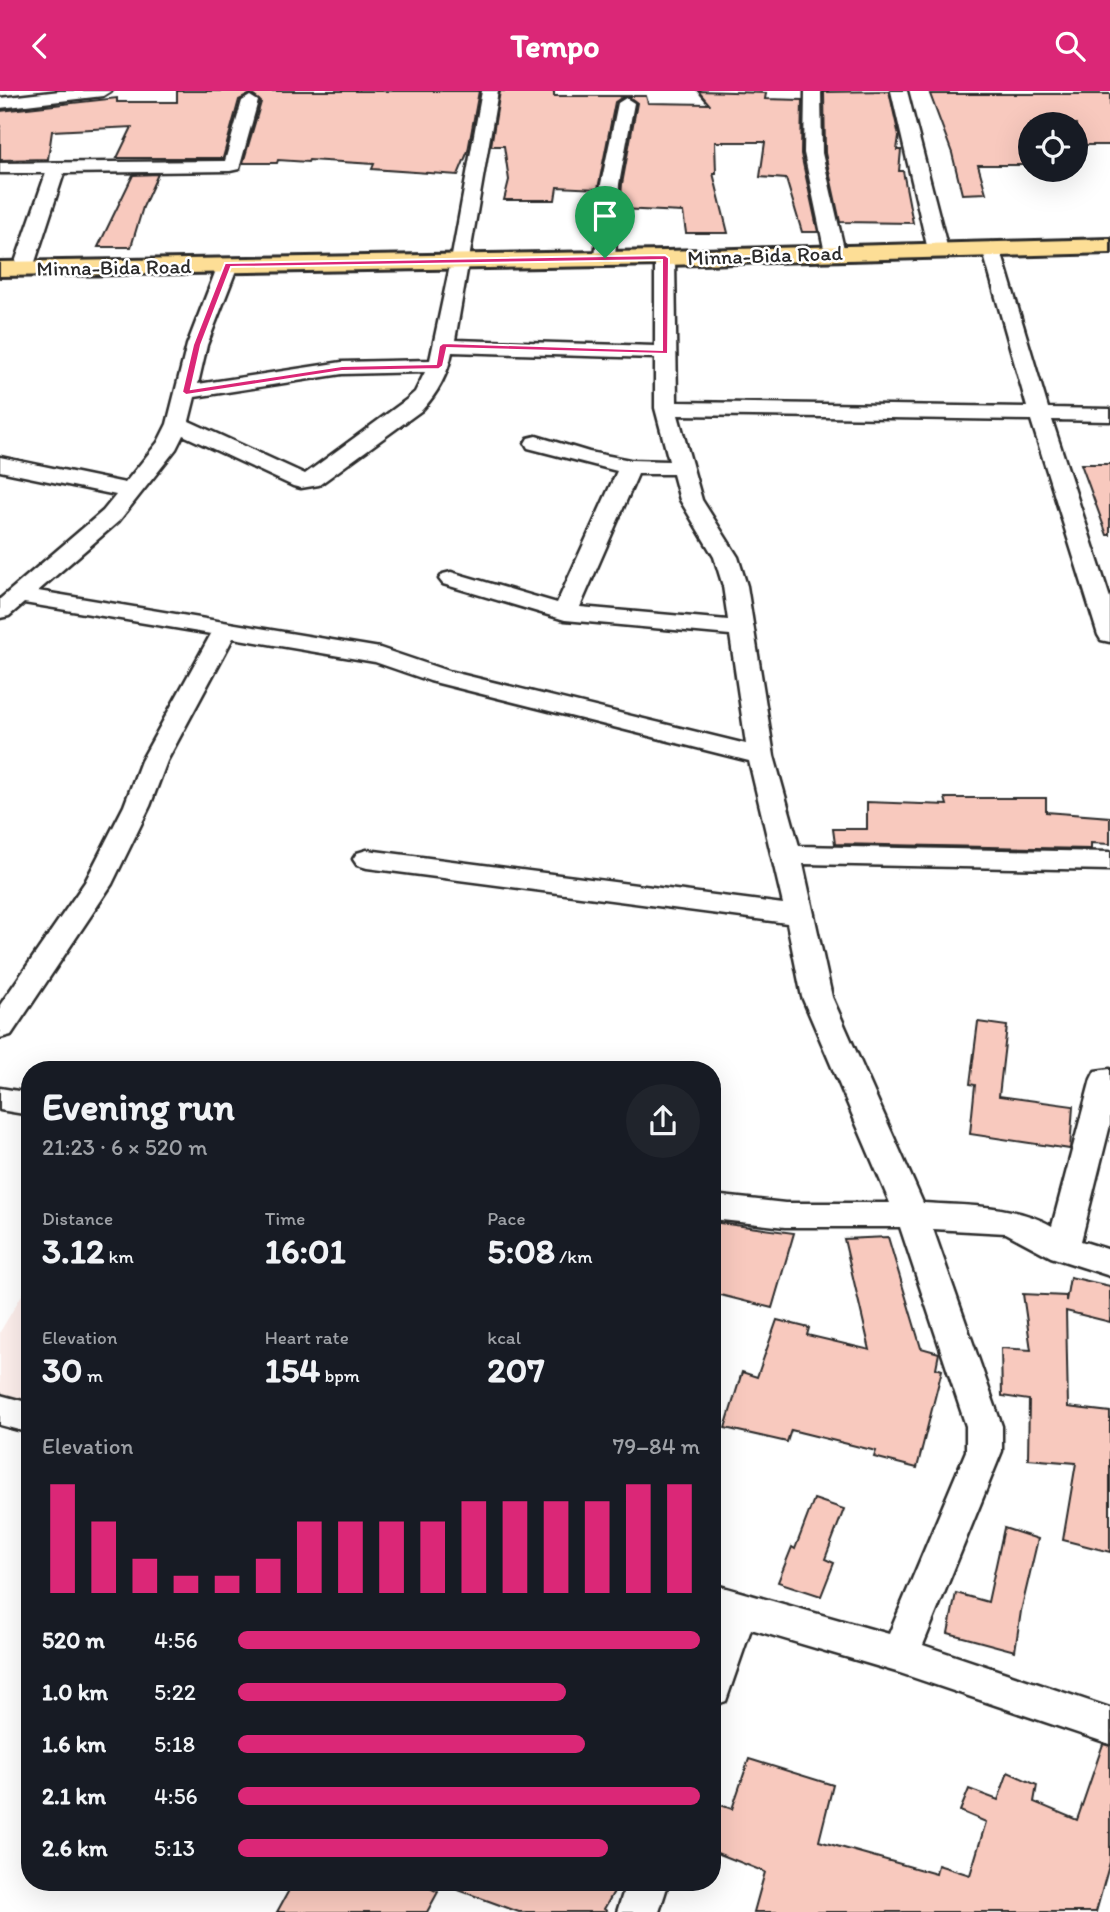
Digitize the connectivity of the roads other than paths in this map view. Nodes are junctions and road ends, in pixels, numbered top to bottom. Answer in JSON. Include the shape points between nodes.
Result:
{"nodes":[{"id":1,"x":103,"y":91,"type":"edge"},
{"id":2,"x":490,"y":91,"type":"edge"},
{"id":3,"x":813,"y":91,"type":"edge"},
{"id":4,"x":899,"y":91,"type":"edge"},
{"id":5,"x":10,"y":98,"type":"edge"},
{"id":6,"x":250,"y":101,"type":"dead end"},
{"id":7,"x":626,"y":103,"type":"dead end"},
{"id":8,"x":0,"y":168,"type":"edge"},
{"id":9,"x":56,"y":169,"type":"junction"},
{"id":10,"x":1110,"y":246,"type":"edge"},
{"id":11,"x":991,"y":248,"type":"junction"},
{"id":12,"x":938,"y":250,"type":"junction"},
{"id":13,"x":835,"y":253,"type":"junction"},
{"id":14,"x":605,"y":258,"type":"junction"},
{"id":15,"x":665,"y":258,"type":"junction"},
{"id":16,"x":461,"y":261,"type":"junction"},
{"id":17,"x":228,"y":265,"type":"junction"},
{"id":18,"x":12,"y":268,"type":"edge"},
{"id":19,"x":666,"y":352,"type":"junction"},
{"id":20,"x":441,"y":356,"type":"junction"},
{"id":21,"x":186,"y":392,"type":"junction"},
{"id":22,"x":666,"y":408,"type":"junction"},
{"id":23,"x":1039,"y":413,"type":"junction"},
{"id":24,"x":1110,"y":415,"type":"edge"},
{"id":25,"x":178,"y":424,"type":"junction"},
{"id":26,"x":536,"y":443,"type":"dead end"},
{"id":27,"x":0,"y":464,"type":"edge"},
{"id":28,"x":631,"y":467,"type":"junction"},
{"id":29,"x":683,"y":468,"type":"junction"},
{"id":30,"x":131,"y":491,"type":"junction"},
{"id":31,"x":451,"y":579,"type":"dead end"},
{"id":32,"x":9,"y":603,"type":"edge"},
{"id":33,"x":1105,"y":608,"type":"edge"},
{"id":34,"x":565,"y":613,"type":"junction"},
{"id":35,"x":226,"y":629,"type":"junction"},
{"id":36,"x":742,"y":629,"type":"junction"},
{"id":37,"x":1110,"y":635,"type":"edge"},
{"id":38,"x":761,"y":756,"type":"junction"},
{"id":39,"x":787,"y":855,"type":"junction"},
{"id":40,"x":367,"y":859,"type":"dead end"},
{"id":41,"x":1110,"y":861,"type":"edge"},
{"id":42,"x":798,"y":915,"type":"junction"},
{"id":43,"x":0,"y":1028,"type":"edge"},
{"id":44,"x":1107,"y":1079,"type":"dead end"},
{"id":45,"x":0,"y":1098,"type":"edge"},
{"id":46,"x":21,"y":1102,"type":"edge"},
{"id":47,"x":721,"y":1208,"type":"edge"},
{"id":48,"x":912,"y":1215,"type":"junction"},
{"id":49,"x":1063,"y":1248,"type":"junction"},
{"id":50,"x":1110,"y":1262,"type":"edge"},
{"id":51,"x":0,"y":1411,"type":"edge"},
{"id":52,"x":21,"y":1417,"type":"edge"},
{"id":53,"x":726,"y":1604,"type":"edge"},
{"id":54,"x":721,"y":1634,"type":"edge"},
{"id":55,"x":900,"y":1655,"type":"junction"},
{"id":56,"x":1110,"y":1726,"type":"edge"},
{"id":57,"x":645,"y":1891,"type":"edge"},
{"id":58,"x":638,"y":1912,"type":"edge"}],
"edges":[{"from":1,"to":5,"type":"street"},
{"from":2,"to":16,"type":"street"},
{"from":3,"to":13,"type":"street","via":[[813,153]]},
{"from":4,"to":12,"type":"street"},
{"from":6,"to":9,"type":"street","via":[[233,165]]},
{"from":7,"to":14,"type":"street","via":[[610,184]]},
{"from":8,"to":9,"type":"street"},
{"from":9,"to":18,"type":"street"},
{"from":10,"to":11,"type":"main road","name":"Minna-Bida Road"},
{"from":11,"to":12,"type":"main road","name":"Minna-Bida Road"},
{"from":11,"to":23,"type":"street"},
{"from":12,"to":13,"type":"main road","name":"Minna-Bida Road"},
{"from":13,"to":15,"type":"main road","name":"Minna-Bida Road"},
{"from":14,"to":15,"type":"main road","name":"Minna-Bida Road"},
{"from":14,"to":16,"type":"main road","name":"Minna-Bida Road"},
{"from":15,"to":19,"type":"street"},
{"from":16,"to":17,"type":"main road","name":"Minna-Bida Road"},
{"from":16,"to":20,"type":"street"},
{"from":17,"to":18,"type":"main road","name":"Minna-Bida Road"},
{"from":17,"to":21,"type":"street","via":[[197,345]]},
{"from":19,"to":20,"type":"street"},
{"from":19,"to":22,"type":"street"},
{"from":20,"to":21,"type":"street"},
{"from":20,"to":25,"type":"street","via":[[424,395],[414,405],[311,479],[292,479]]},
{"from":21,"to":25,"type":"street"},
{"from":22,"to":23,"type":"street"},
{"from":22,"to":29,"type":"street"},
{"from":23,"to":24,"type":"street"},
{"from":23,"to":33,"type":"street"},
{"from":25,"to":30,"type":"street"},
{"from":26,"to":28,"type":"street"},
{"from":27,"to":30,"type":"street"},
{"from":28,"to":29,"type":"street"},
{"from":28,"to":34,"type":"street"},
{"from":29,"to":36,"type":"street","via":[[691,501],[726,557]]},
{"from":30,"to":32,"type":"street","via":[[111,516]]},
{"from":31,"to":34,"type":"street"},
{"from":32,"to":35,"type":"street"},
{"from":33,"to":37,"type":"street"},
{"from":34,"to":36,"type":"street"},
{"from":35,"to":38,"type":"street","via":[[380,655],[439,675]]},
{"from":35,"to":43,"type":"street","via":[[154,761],[97,884]]},
{"from":36,"to":38,"type":"street"},
{"from":38,"to":39,"type":"street"},
{"from":39,"to":41,"type":"street"},
{"from":39,"to":42,"type":"street"},
{"from":40,"to":42,"type":"street"},
{"from":42,"to":48,"type":"street","via":[[817,997]]},
{"from":44,"to":49,"type":"street"},
{"from":45,"to":46,"type":"street"},
{"from":47,"to":48,"type":"street","via":[[785,1215]]},
{"from":48,"to":49,"type":"street","via":[[1006,1221]]},
{"from":48,"to":55,"type":"street","via":[[984,1426],[984,1451]]},
{"from":49,"to":50,"type":"street"},
{"from":51,"to":52,"type":"street"},
{"from":53,"to":54,"type":"street"},
{"from":53,"to":55,"type":"street"},
{"from":55,"to":56,"type":"street"},
{"from":57,"to":58,"type":"street"}]}
